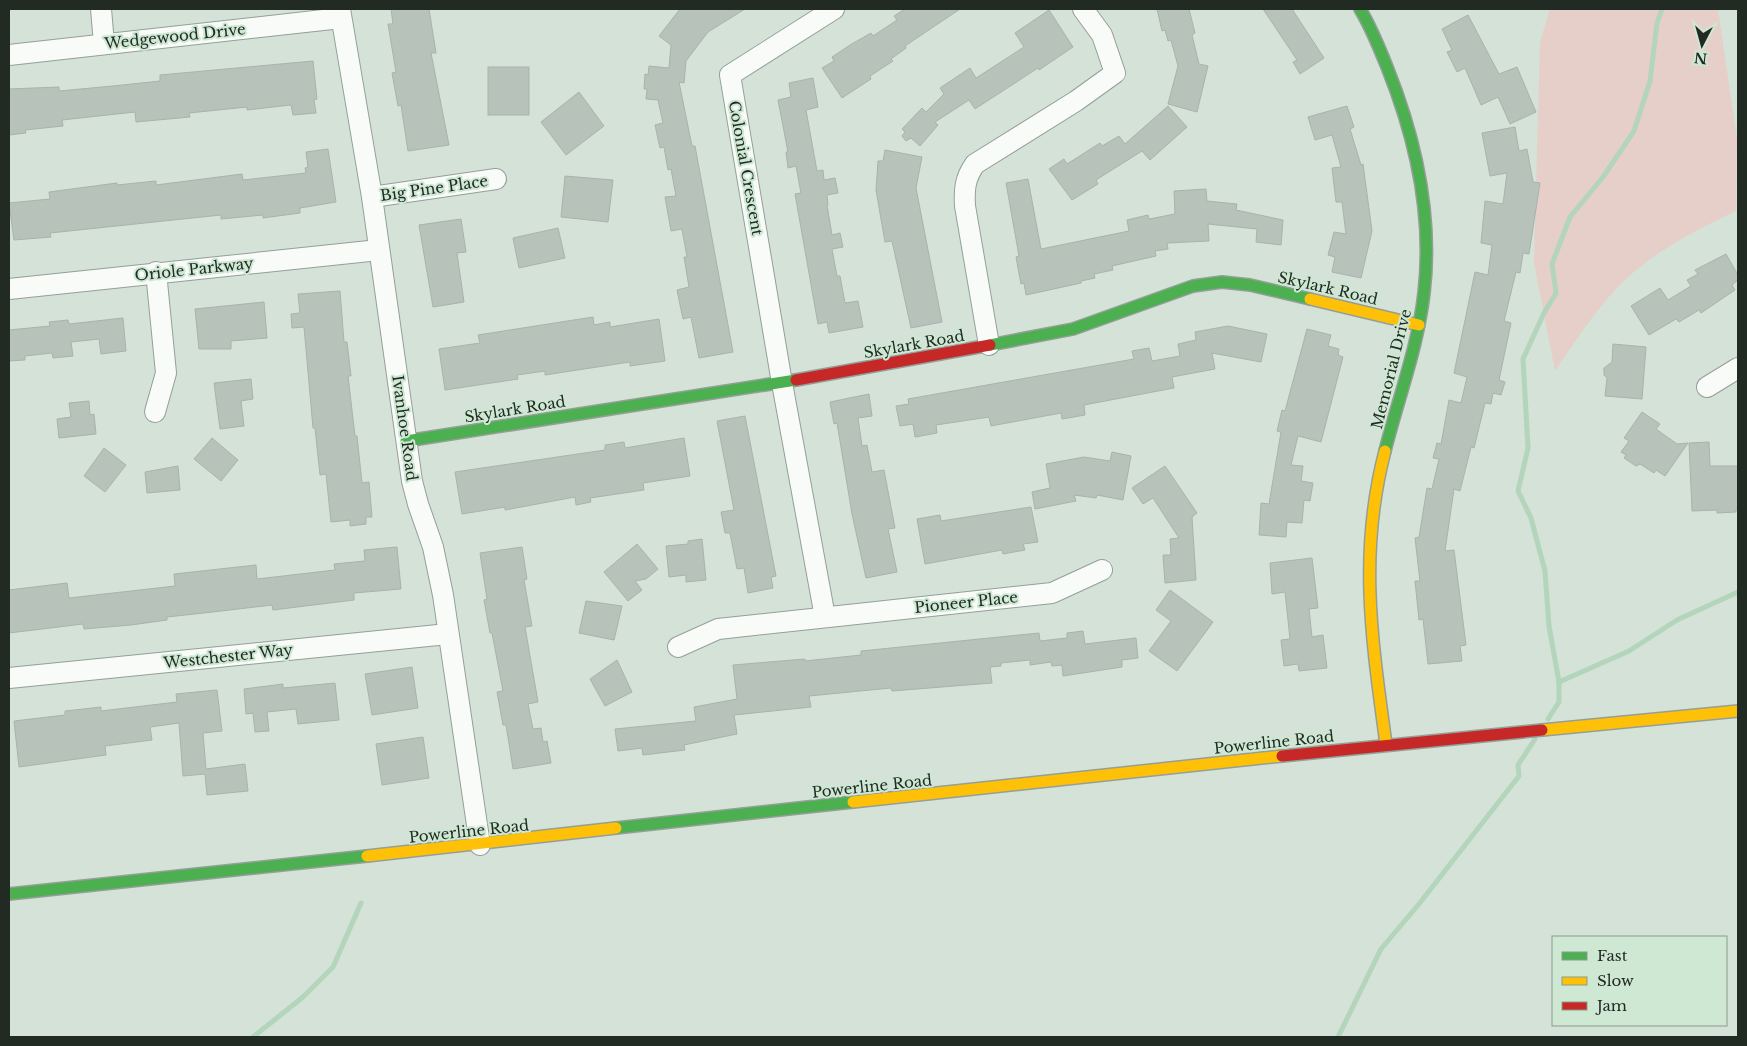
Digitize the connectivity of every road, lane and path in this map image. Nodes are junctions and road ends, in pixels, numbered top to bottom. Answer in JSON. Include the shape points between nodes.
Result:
{"nodes":[{"id":1,"x":100,"y":9,"type":"edge"},
{"id":2,"x":834,"y":9,"type":"edge"},
{"id":3,"x":1083,"y":9,"type":"edge"},
{"id":4,"x":1360,"y":9,"type":"edge"},
{"id":5,"x":341,"y":13,"type":"edge"},
{"id":6,"x":104,"y":44,"type":"junction"},
{"id":7,"x":9,"y":55,"type":"edge"},
{"id":8,"x":496,"y":179,"type":"dead end"},
{"id":9,"x":372,"y":197,"type":"junction"},
{"id":10,"x":379,"y":250,"type":"junction"},
{"id":11,"x":156,"y":272,"type":"junction"},
{"id":12,"x":9,"y":289,"type":"edge"},
{"id":13,"x":1419,"y":325,"type":"junction"},
{"id":14,"x":989,"y":345,"type":"junction"},
{"id":15,"x":1738,"y":368,"type":"edge"},
{"id":16,"x":782,"y":383,"type":"junction"},
{"id":17,"x":1707,"y":386,"type":"dead end"},
{"id":18,"x":155,"y":412,"type":"dead end"},
{"id":19,"x":406,"y":441,"type":"junction"},
{"id":20,"x":1102,"y":570,"type":"dead end"},
{"id":21,"x":825,"y":617,"type":"junction"},
{"id":22,"x":448,"y":634,"type":"junction"},
{"id":23,"x":678,"y":647,"type":"dead end"},
{"id":24,"x":9,"y":678,"type":"edge"},
{"id":25,"x":1738,"y":711,"type":"edge"},
{"id":26,"x":1386,"y":744,"type":"junction"},
{"id":27,"x":480,"y":845,"type":"junction"},
{"id":28,"x":9,"y":894,"type":"edge"}],
"edges":[{"from":1,"to":6,"type":"street"},
{"from":2,"to":16,"type":"street","name":"Colonial Crescent","via":[[730,75]]},
{"from":3,"to":14,"type":"street","via":[[1102,35],[1115,73],[975,164],[967,175],[965,206]]},
{"from":4,"to":13,"type":"main road","name":"Memorial Drive","via":[[1392,79],[1421,179],[1427,235]]},
{"from":5,"to":6,"type":"street","name":"Wedgewood Drive"},
{"from":5,"to":9,"type":"street","name":"Ivanhoe Road"},
{"from":6,"to":7,"type":"street","name":"Wedgewood Drive"},
{"from":8,"to":9,"type":"street","name":"Big Pine Place"},
{"from":9,"to":10,"type":"street","name":"Ivanhoe Road"},
{"from":10,"to":11,"type":"street","name":"Oriole Parkway"},
{"from":10,"to":19,"type":"street","name":"Ivanhoe Road"},
{"from":11,"to":12,"type":"street","name":"Oriole Parkway"},
{"from":11,"to":18,"type":"street","via":[[166,373]]},
{"from":13,"to":14,"type":"main road","name":"Skylark Road","via":[[1250,285],[1222,282],[1192,286],[1073,329]]},
{"from":13,"to":26,"type":"main road","name":"Memorial Drive","via":[[1372,510],[1367,573],[1372,643]]},
{"from":14,"to":16,"type":"main road","name":"Skylark Road"},
{"from":15,"to":17,"type":"street"},
{"from":16,"to":19,"type":"main road","name":"Skylark Road"},
{"from":16,"to":21,"type":"street"},
{"from":19,"to":22,"type":"street","name":"Ivanhoe Road","via":[[414,492],[436,559]]},
{"from":20,"to":21,"type":"street","name":"Pioneer Place","via":[[1052,593]]},
{"from":21,"to":23,"type":"street","name":"Pioneer Place","via":[[718,629]]},
{"from":22,"to":24,"type":"street","name":"Westchester Way"},
{"from":22,"to":27,"type":"street","name":"Ivanhoe Road"},
{"from":25,"to":26,"type":"main road","name":"Powerline Road"},
{"from":26,"to":27,"type":"main road","name":"Powerline Road"},
{"from":27,"to":28,"type":"main road","name":"Powerline Road"}]}
